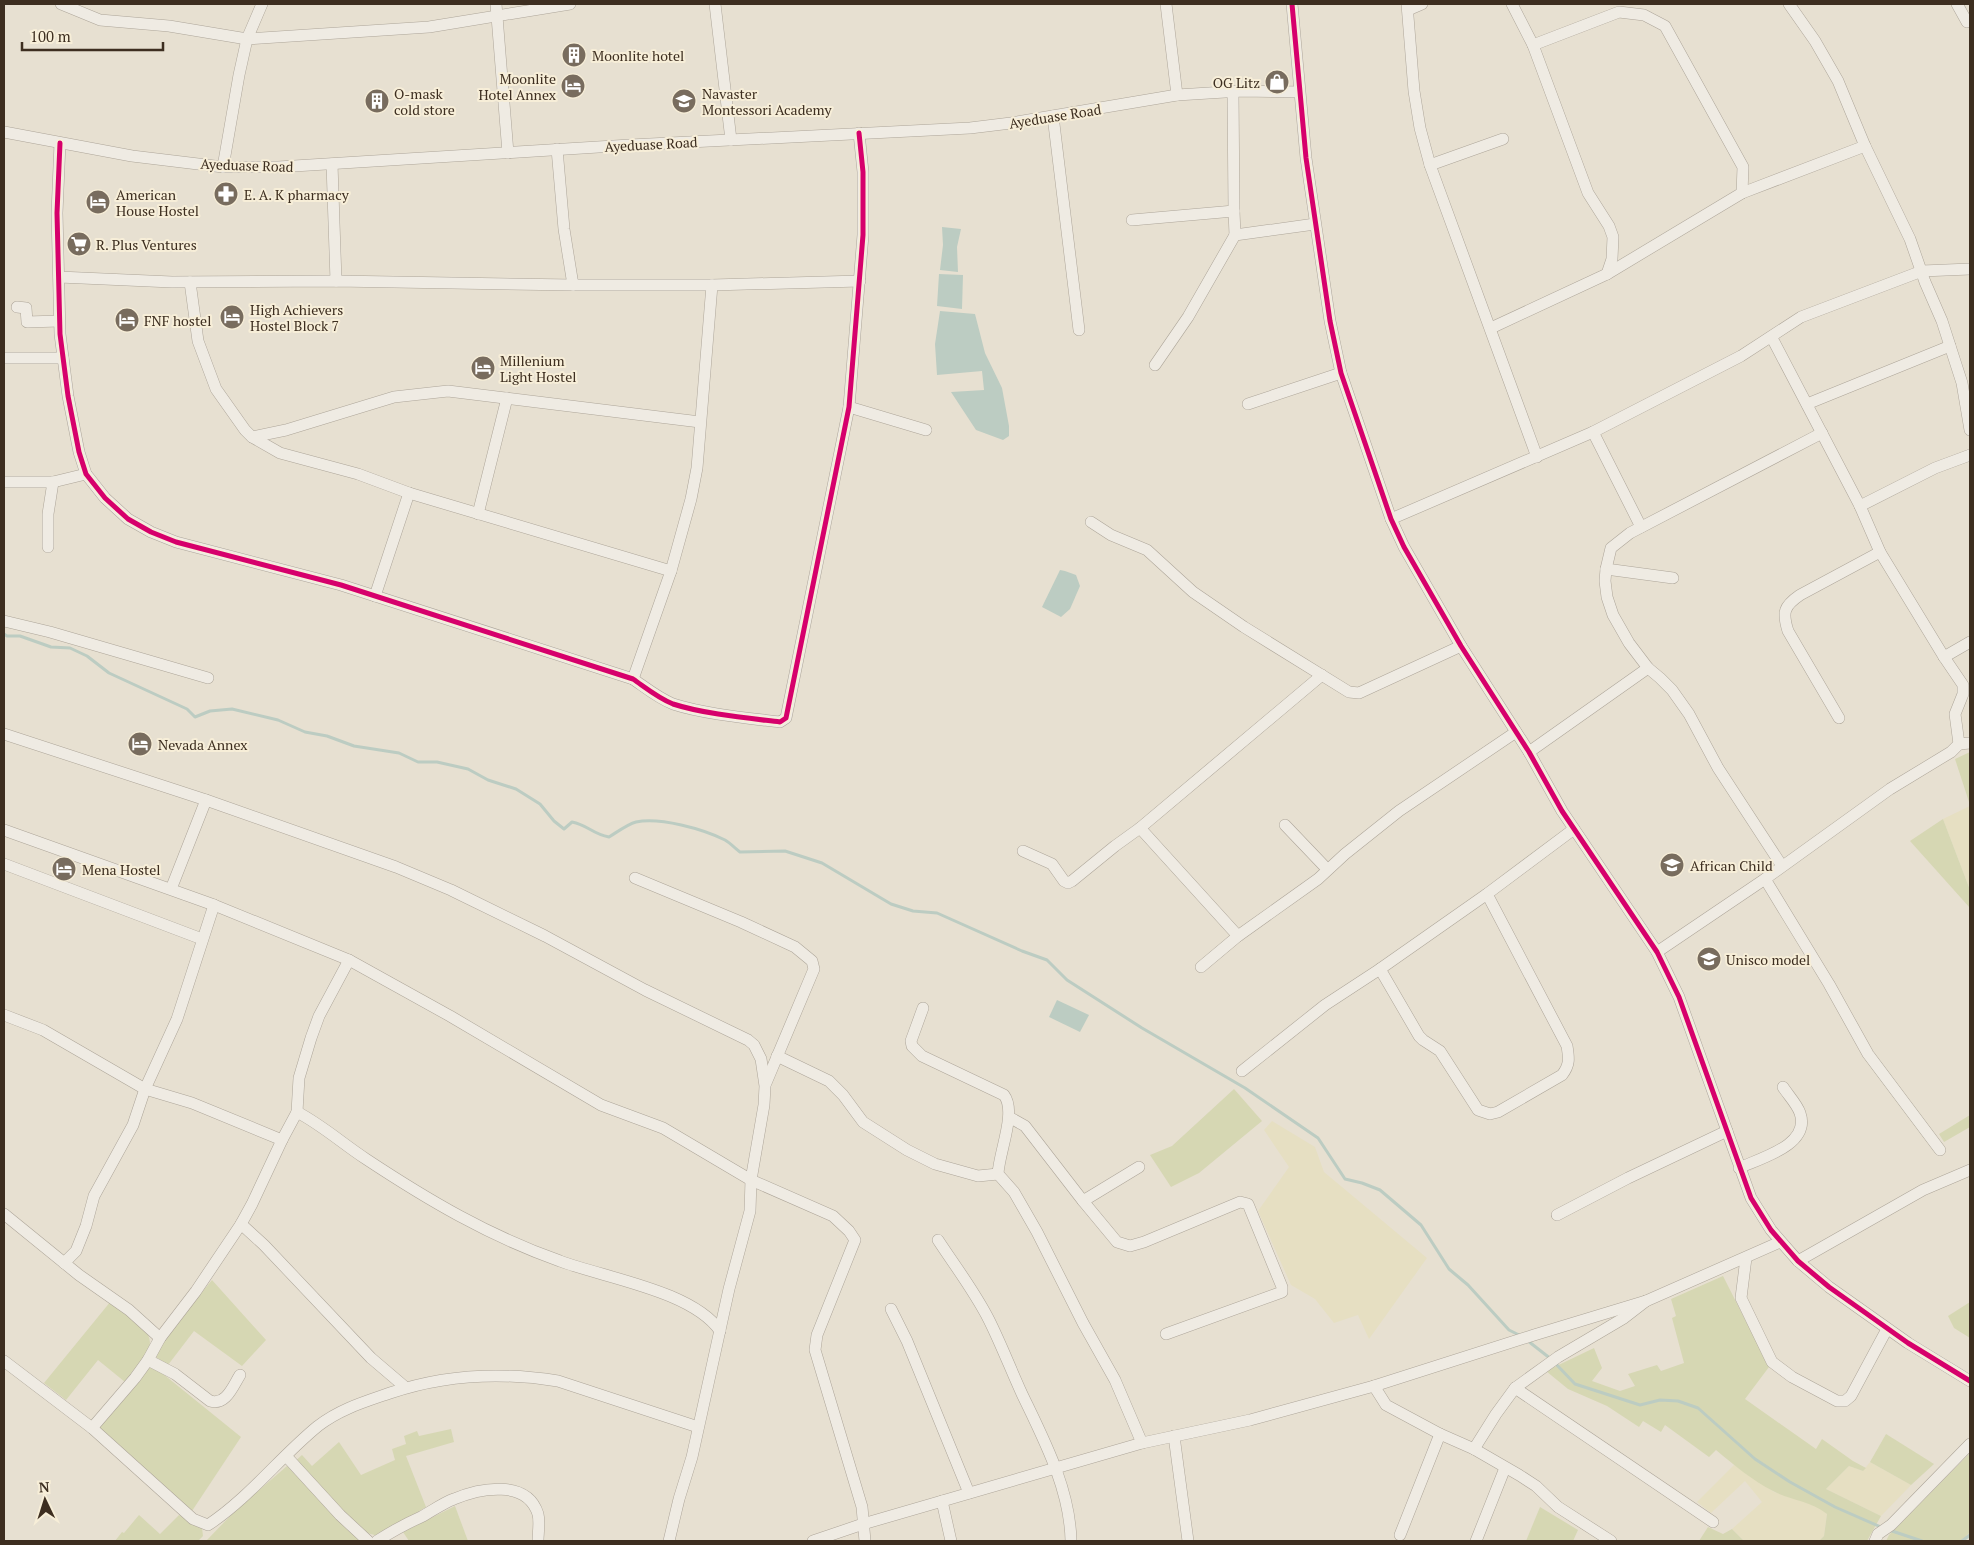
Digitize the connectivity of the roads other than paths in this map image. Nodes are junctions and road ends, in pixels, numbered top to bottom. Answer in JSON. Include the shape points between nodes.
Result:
{"nodes":[{"id":1,"x":60,"y":4,"type":"edge"},
{"id":2,"x":262,"y":4,"type":"edge"},
{"id":3,"x":496,"y":4,"type":"edge"},
{"id":4,"x":570,"y":4,"type":"edge"},
{"id":5,"x":715,"y":4,"type":"edge"},
{"id":6,"x":1166,"y":4,"type":"edge"},
{"id":7,"x":1292,"y":4,"type":"edge"},
{"id":8,"x":1422,"y":4,"type":"edge"},
{"id":9,"x":1512,"y":4,"type":"edge"},
{"id":10,"x":1791,"y":4,"type":"edge"},
{"id":11,"x":1957,"y":4,"type":"edge"},
{"id":12,"x":1408,"y":7,"type":"edge"},
{"id":13,"x":498,"y":16,"type":"junction"},
{"id":14,"x":1967,"y":22,"type":"dead end"},
{"id":15,"x":247,"y":39,"type":"junction"},
{"id":16,"x":1533,"y":45,"type":"junction"},
{"id":17,"x":1233,"y":92,"type":"junction"},
{"id":18,"x":1298,"y":92,"type":"junction"},
{"id":19,"x":1177,"y":95,"type":"junction"},
{"id":20,"x":1054,"y":116,"type":"junction"},
{"id":21,"x":4,"y":132,"type":"edge"},
{"id":22,"x":859,"y":133,"type":"junction"},
{"id":23,"x":1503,"y":139,"type":"dead end"},
{"id":24,"x":730,"y":140,"type":"junction"},
{"id":25,"x":60,"y":143,"type":"junction"},
{"id":26,"x":1865,"y":146,"type":"junction"},
{"id":27,"x":557,"y":149,"type":"junction"},
{"id":28,"x":508,"y":153,"type":"junction"},
{"id":29,"x":332,"y":164,"type":"junction"},
{"id":30,"x":1430,"y":165,"type":"junction"},
{"id":31,"x":223,"y":167,"type":"junction"},
{"id":32,"x":1742,"y":193,"type":"junction"},
{"id":33,"x":1234,"y":211,"type":"junction"},
{"id":34,"x":1132,"y":220,"type":"dead end"},
{"id":35,"x":1315,"y":224,"type":"junction"},
{"id":36,"x":1235,"y":235,"type":"junction"},
{"id":37,"x":1970,"y":269,"type":"edge"},
{"id":38,"x":1922,"y":271,"type":"junction"},
{"id":39,"x":1607,"y":274,"type":"junction"},
{"id":40,"x":59,"y":277,"type":"junction"},
{"id":41,"x":336,"y":281,"type":"junction"},
{"id":42,"x":860,"y":281,"type":"junction"},
{"id":43,"x":190,"y":282,"type":"junction"},
{"id":44,"x":573,"y":285,"type":"junction"},
{"id":45,"x":712,"y":285,"type":"junction"},
{"id":46,"x":17,"y":307,"type":"dead end"},
{"id":47,"x":60,"y":321,"type":"junction"},
{"id":48,"x":1491,"y":328,"type":"junction"},
{"id":49,"x":1080,"y":330,"type":"dead end"},
{"id":50,"x":1772,"y":338,"type":"junction"},
{"id":51,"x":1950,"y":346,"type":"junction"},
{"id":52,"x":4,"y":358,"type":"edge"},
{"id":53,"x":62,"y":358,"type":"junction"},
{"id":54,"x":1155,"y":365,"type":"dead end"},
{"id":55,"x":1341,"y":374,"type":"junction"},
{"id":56,"x":507,"y":398,"type":"junction"},
{"id":57,"x":1248,"y":404,"type":"dead end"},
{"id":58,"x":1807,"y":404,"type":"junction"},
{"id":59,"x":849,"y":407,"type":"junction"},
{"id":60,"x":700,"y":422,"type":"junction"},
{"id":61,"x":926,"y":430,"type":"dead end"},
{"id":62,"x":1970,"y":430,"type":"edge"},
{"id":63,"x":1593,"y":432,"type":"junction"},
{"id":64,"x":1822,"y":432,"type":"junction"},
{"id":65,"x":252,"y":437,"type":"junction"},
{"id":66,"x":1970,"y":455,"type":"edge"},
{"id":67,"x":1537,"y":456,"type":"junction"},
{"id":68,"x":86,"y":474,"type":"junction"},
{"id":69,"x":4,"y":482,"type":"edge"},
{"id":70,"x":54,"y":482,"type":"junction"},
{"id":71,"x":409,"y":493,"type":"junction"},
{"id":72,"x":1860,"y":506,"type":"junction"},
{"id":73,"x":478,"y":514,"type":"junction"},
{"id":74,"x":1391,"y":520,"type":"junction"},
{"id":75,"x":1091,"y":522,"type":"dead end"},
{"id":76,"x":1642,"y":527,"type":"junction"},
{"id":77,"x":48,"y":547,"type":"dead end"},
{"id":78,"x":1880,"y":552,"type":"junction"},
{"id":79,"x":1606,"y":569,"type":"junction"},
{"id":80,"x":671,"y":571,"type":"junction"},
{"id":81,"x":1673,"y":578,"type":"dead end"},
{"id":82,"x":375,"y":596,"type":"junction"},
{"id":83,"x":4,"y":622,"type":"edge"},
{"id":84,"x":1970,"y":642,"type":"edge"},
{"id":85,"x":1462,"y":646,"type":"junction"},
{"id":86,"x":1944,"y":657,"type":"junction"},
{"id":87,"x":1648,"y":668,"type":"junction"},
{"id":88,"x":1322,"y":676,"type":"junction"},
{"id":89,"x":208,"y":678,"type":"dead end"},
{"id":90,"x":633,"y":679,"type":"junction"},
{"id":91,"x":1839,"y":718,"type":"dead end"},
{"id":92,"x":1516,"y":732,"type":"junction"},
{"id":93,"x":4,"y":734,"type":"edge"},
{"id":94,"x":1964,"y":744,"type":"edge"},
{"id":95,"x":1528,"y":752,"type":"junction"},
{"id":96,"x":206,"y":800,"type":"junction"},
{"id":97,"x":1285,"y":825,"type":"dead end"},
{"id":98,"x":1140,"y":828,"type":"junction"},
{"id":99,"x":1574,"y":829,"type":"junction"},
{"id":100,"x":4,"y":830,"type":"edge"},
{"id":101,"x":1023,"y":850,"type":"dead end"},
{"id":102,"x":4,"y":864,"type":"edge"},
{"id":103,"x":1782,"y":866,"type":"junction"},
{"id":104,"x":1327,"y":870,"type":"junction"},
{"id":105,"x":635,"y":878,"type":"dead end"},
{"id":106,"x":1765,"y":879,"type":"junction"},
{"id":107,"x":171,"y":889,"type":"junction"},
{"id":108,"x":1487,"y":894,"type":"junction"},
{"id":109,"x":214,"y":905,"type":"junction"},
{"id":110,"x":1238,"y":936,"type":"junction"},
{"id":111,"x":202,"y":939,"type":"junction"},
{"id":112,"x":1657,"y":952,"type":"junction"},
{"id":113,"x":349,"y":960,"type":"junction"},
{"id":114,"x":1201,"y":967,"type":"dead end"},
{"id":115,"x":1380,"y":969,"type":"junction"},
{"id":116,"x":923,"y":1008,"type":"dead end"},
{"id":117,"x":4,"y":1015,"type":"edge"},
{"id":118,"x":777,"y":1056,"type":"junction"},
{"id":119,"x":1242,"y":1072,"type":"dead end"},
{"id":120,"x":764,"y":1086,"type":"junction"},
{"id":121,"x":1783,"y":1087,"type":"dead end"},
{"id":122,"x":145,"y":1089,"type":"junction"},
{"id":123,"x":297,"y":1112,"type":"junction"},
{"id":124,"x":1009,"y":1117,"type":"junction"},
{"id":125,"x":1727,"y":1131,"type":"junction"},
{"id":126,"x":282,"y":1140,"type":"junction"},
{"id":127,"x":1940,"y":1150,"type":"dead end"},
{"id":128,"x":1139,"y":1167,"type":"dead end"},
{"id":129,"x":1739,"y":1168,"type":"junction"},
{"id":130,"x":1970,"y":1170,"type":"edge"},
{"id":131,"x":998,"y":1174,"type":"junction"},
{"id":132,"x":751,"y":1180,"type":"junction"},
{"id":133,"x":1083,"y":1201,"type":"junction"},
{"id":134,"x":4,"y":1214,"type":"edge"},
{"id":135,"x":1557,"y":1215,"type":"dead end"},
{"id":136,"x":241,"y":1224,"type":"junction"},
{"id":137,"x":938,"y":1240,"type":"dead end"},
{"id":138,"x":1780,"y":1242,"type":"junction"},
{"id":139,"x":1746,"y":1258,"type":"junction"},
{"id":140,"x":1798,"y":1261,"type":"junction"},
{"id":141,"x":64,"y":1263,"type":"junction"},
{"id":142,"x":1646,"y":1301,"type":"junction"},
{"id":143,"x":890,"y":1309,"type":"dead end"},
{"id":144,"x":1887,"y":1329,"type":"junction"},
{"id":145,"x":720,"y":1332,"type":"junction"},
{"id":146,"x":1166,"y":1334,"type":"dead end"},
{"id":147,"x":160,"y":1338,"type":"junction"},
{"id":148,"x":148,"y":1360,"type":"junction"},
{"id":149,"x":4,"y":1361,"type":"edge"},
{"id":150,"x":240,"y":1375,"type":"dead end"},
{"id":151,"x":1970,"y":1381,"type":"edge"},
{"id":152,"x":1374,"y":1386,"type":"junction"},
{"id":153,"x":405,"y":1387,"type":"junction"},
{"id":154,"x":1515,"y":1388,"type":"junction"},
{"id":155,"x":698,"y":1426,"type":"junction"},
{"id":156,"x":92,"y":1428,"type":"junction"},
{"id":157,"x":1440,"y":1434,"type":"junction"},
{"id":158,"x":1174,"y":1436,"type":"junction"},
{"id":159,"x":1142,"y":1443,"type":"junction"},
{"id":160,"x":1970,"y":1444,"type":"edge"},
{"id":161,"x":1474,"y":1449,"type":"junction"},
{"id":162,"x":286,"y":1456,"type":"junction"},
{"id":163,"x":1505,"y":1468,"type":"junction"},
{"id":164,"x":1056,"y":1469,"type":"junction"},
{"id":165,"x":969,"y":1493,"type":"junction"},
{"id":166,"x":942,"y":1501,"type":"junction"},
{"id":167,"x":1713,"y":1522,"type":"dead end"},
{"id":168,"x":864,"y":1524,"type":"junction"},
{"id":169,"x":1400,"y":1535,"type":"dead end"},
{"id":170,"x":1876,"y":1538,"type":"edge"},
{"id":171,"x":368,"y":1541,"type":"edge"},
{"id":172,"x":377,"y":1541,"type":"edge"},
{"id":173,"x":538,"y":1541,"type":"edge"},
{"id":174,"x":669,"y":1541,"type":"edge"},
{"id":175,"x":813,"y":1541,"type":"edge"},
{"id":176,"x":865,"y":1541,"type":"edge"},
{"id":177,"x":951,"y":1541,"type":"edge"},
{"id":178,"x":1071,"y":1541,"type":"edge"},
{"id":179,"x":1188,"y":1541,"type":"edge"},
{"id":180,"x":1476,"y":1541,"type":"edge"},
{"id":181,"x":1611,"y":1541,"type":"edge"}],
"edges":[{"from":1,"to":15,"type":"street","via":[[100,20],[169,26]]},
{"from":2,"to":15,"type":"street"},
{"from":3,"to":13,"type":"street"},
{"from":4,"to":13,"type":"street"},
{"from":5,"to":24,"type":"street"},
{"from":6,"to":19,"type":"street"},
{"from":7,"to":18,"type":"street"},
{"from":8,"to":12,"type":"street"},
{"from":9,"to":16,"type":"street"},
{"from":10,"to":26,"type":"street","via":[[1838,81]]},
{"from":11,"to":14,"type":"street"},
{"from":12,"to":30,"type":"street","via":[[1414,91]]},
{"from":13,"to":15,"type":"street","via":[[429,28]]},
{"from":13,"to":28,"type":"street"},
{"from":15,"to":31,"type":"street"},
{"from":16,"to":32,"type":"street","via":[[1619,12],[1644,15],[1666,26],[1743,167]]},
{"from":16,"to":39,"type":"street","via":[[1588,193],[1613,237],[1612,259]]},
{"from":17,"to":18,"type":"street","name":"Ayeduase Road"},
{"from":17,"to":19,"type":"street","name":"Ayeduase Road"},
{"from":17,"to":33,"type":"street"},
{"from":18,"to":35,"type":"street"},
{"from":19,"to":20,"type":"street","name":"Ayeduase Road"},
{"from":20,"to":22,"type":"street","name":"Ayeduase Road","via":[[970,128]]},
{"from":20,"to":49,"type":"street"},
{"from":21,"to":25,"type":"street","name":"Ayeduase Road"},
{"from":22,"to":24,"type":"street","name":"Ayeduase Road"},
{"from":22,"to":42,"type":"street","via":[[863,172]]},
{"from":23,"to":30,"type":"street"},
{"from":24,"to":27,"type":"street","name":"Ayeduase Road"},
{"from":25,"to":31,"type":"street","name":"Ayeduase Road"},
{"from":25,"to":40,"type":"street","via":[[57,191]]},
{"from":26,"to":32,"type":"street"},
{"from":26,"to":38,"type":"street"},
{"from":27,"to":28,"type":"street","name":"Ayeduase Road"},
{"from":27,"to":44,"type":"street"},
{"from":28,"to":29,"type":"street","name":"Ayeduase Road"},
{"from":29,"to":31,"type":"street","name":"Ayeduase Road"},
{"from":29,"to":41,"type":"street"},
{"from":30,"to":48,"type":"street"},
{"from":32,"to":39,"type":"street"},
{"from":33,"to":34,"type":"street"},
{"from":33,"to":36,"type":"street"},
{"from":35,"to":36,"type":"street"},
{"from":35,"to":55,"type":"street"},
{"from":36,"to":54,"type":"street","via":[[1188,317]]},
{"from":37,"to":38,"type":"street"},
{"from":38,"to":50,"type":"street","via":[[1801,316]]},
{"from":38,"to":51,"type":"street"},
{"from":39,"to":48,"type":"street"},
{"from":40,"to":43,"type":"street"},
{"from":40,"to":47,"type":"street"},
{"from":41,"to":43,"type":"street"},
{"from":41,"to":44,"type":"street"},
{"from":42,"to":45,"type":"street"},
{"from":42,"to":59,"type":"street"},
{"from":43,"to":65,"type":"street","via":[[198,341],[216,390]]},
{"from":44,"to":45,"type":"street"},
{"from":45,"to":60,"type":"street"},
{"from":46,"to":47,"type":"street","via":[[26,308],[27,322]]},
{"from":47,"to":53,"type":"street"},
{"from":48,"to":67,"type":"street"},
{"from":50,"to":58,"type":"street"},
{"from":50,"to":63,"type":"street"},
{"from":51,"to":58,"type":"street"},
{"from":51,"to":62,"type":"street","via":[[1962,383]]},
{"from":52,"to":53,"type":"street"},
{"from":53,"to":68,"type":"street"},
{"from":55,"to":57,"type":"street"},
{"from":55,"to":74,"type":"street"},
{"from":56,"to":60,"type":"street"},
{"from":56,"to":65,"type":"street","via":[[448,391],[405,395]]},
{"from":56,"to":73,"type":"street"},
{"from":58,"to":64,"type":"street"},
{"from":59,"to":61,"type":"street"},
{"from":59,"to":90,"type":"street","via":[[784,721],[672,704]]},
{"from":60,"to":80,"type":"street","via":[[691,499]]},
{"from":63,"to":67,"type":"street"},
{"from":63,"to":76,"type":"street"},
{"from":64,"to":72,"type":"street"},
{"from":64,"to":76,"type":"street"},
{"from":65,"to":71,"type":"street","via":[[280,453],[358,474]]},
{"from":66,"to":72,"type":"street","via":[[1935,468]]},
{"from":67,"to":74,"type":"street"},
{"from":68,"to":70,"type":"street"},
{"from":68,"to":82,"type":"street","via":[[128,520],[151,532],[176,542]]},
{"from":69,"to":70,"type":"street"},
{"from":70,"to":77,"type":"street","via":[[48,514]]},
{"from":71,"to":73,"type":"street"},
{"from":71,"to":82,"type":"street"},
{"from":72,"to":78,"type":"street"},
{"from":73,"to":80,"type":"street"},
{"from":74,"to":85,"type":"street"},
{"from":75,"to":88,"type":"street","via":[[1111,535],[1147,550],[1193,592]]},
{"from":76,"to":79,"type":"street","via":[[1611,548]]},
{"from":78,"to":86,"type":"street"},
{"from":78,"to":91,"type":"street","via":[[1800,595],[1785,610],[1788,631]]},
{"from":79,"to":81,"type":"street"},
{"from":79,"to":87,"type":"street","via":[[1607,597],[1613,615]]},
{"from":80,"to":90,"type":"street"},
{"from":82,"to":90,"type":"street"},
{"from":83,"to":89,"type":"street","via":[[50,632]]},
{"from":84,"to":86,"type":"street"},
{"from":85,"to":88,"type":"street","via":[[1356,694]]},
{"from":85,"to":92,"type":"street"},
{"from":86,"to":94,"type":"street","via":[[1964,687],[1955,714]]},
{"from":87,"to":95,"type":"street"},
{"from":87,"to":103,"type":"street","via":[[1689,714],[1718,768]]},
{"from":88,"to":98,"type":"street"},
{"from":92,"to":95,"type":"street"},
{"from":92,"to":104,"type":"street","via":[[1424,794]]},
{"from":93,"to":96,"type":"street"},
{"from":94,"to":103,"type":"street","via":[[1890,789]]},
{"from":95,"to":99,"type":"street"},
{"from":96,"to":107,"type":"street"},
{"from":96,"to":120,"type":"street","via":[[338,845],[442,886],[748,1040],[761,1059]]},
{"from":97,"to":104,"type":"street"},
{"from":98,"to":101,"type":"street","via":[[1068,883],[1052,864]]},
{"from":98,"to":110,"type":"street"},
{"from":99,"to":108,"type":"street"},
{"from":99,"to":112,"type":"street"},
{"from":100,"to":107,"type":"street"},
{"from":102,"to":111,"type":"street"},
{"from":103,"to":106,"type":"street"},
{"from":104,"to":110,"type":"street"},
{"from":105,"to":118,"type":"street","via":[[768,934],[795,947],[812,961],[814,969]]},
{"from":106,"to":112,"type":"street"},
{"from":106,"to":127,"type":"street","via":[[1868,1054]]},
{"from":107,"to":109,"type":"street"},
{"from":108,"to":115,"type":"street"},
{"from":108,"to":115,"type":"street","via":[[1567,1046],[1568,1068],[1562,1075],[1498,1112],[1490,1114],[1478,1110],[1440,1051],[1419,1036]]},
{"from":109,"to":111,"type":"street"},
{"from":109,"to":113,"type":"street"},
{"from":110,"to":114,"type":"street"},
{"from":111,"to":122,"type":"street","via":[[177,1019]]},
{"from":112,"to":125,"type":"street","via":[[1679,997]]},
{"from":113,"to":123,"type":"street","via":[[311,1038],[299,1078]]},
{"from":113,"to":132,"type":"street","via":[[601,1105],[663,1128]]},
{"from":115,"to":119,"type":"street","via":[[1325,1005]]},
{"from":116,"to":124,"type":"street","via":[[912,1036],[912,1046],[922,1056],[1004,1094]]},
{"from":117,"to":122,"type":"street","via":[[42,1030]]},
{"from":118,"to":120,"type":"street"},
{"from":118,"to":131,"type":"street","via":[[829,1081],[863,1122],[906,1150],[935,1164],[978,1176]]},
{"from":120,"to":132,"type":"street","via":[[764,1105]]},
{"from":121,"to":129,"type":"street","via":[[1800,1114],[1800,1131],[1791,1144]]},
{"from":122,"to":126,"type":"street","via":[[192,1103]]},
{"from":122,"to":141,"type":"street","via":[[133,1125],[94,1196],[76,1251]]},
{"from":123,"to":126,"type":"street"},
{"from":123,"to":145,"type":"street","via":[[402,1182],[492,1234],[562,1262],[675,1298],[695,1309]]},
{"from":124,"to":131,"type":"street"},
{"from":124,"to":133,"type":"street","via":[[1025,1126]]},
{"from":125,"to":129,"type":"street"},
{"from":125,"to":135,"type":"street"},
{"from":126,"to":136,"type":"street"},
{"from":128,"to":133,"type":"street"},
{"from":129,"to":138,"type":"street","via":[[1756,1207]]},
{"from":130,"to":140,"type":"street","via":[[1924,1190]]},
{"from":131,"to":159,"type":"street","via":[[1011,1188],[1037,1232],[1115,1380]]},
{"from":132,"to":145,"type":"street","via":[[750,1210]]},
{"from":132,"to":168,"type":"street","via":[[833,1216],[855,1240],[817,1335],[815,1350],[862,1507]]},
{"from":133,"to":146,"type":"street","via":[[1117,1242],[1130,1246],[1240,1202],[1248,1204],[1282,1292]]},
{"from":134,"to":141,"type":"street"},
{"from":136,"to":147,"type":"street"},
{"from":136,"to":153,"type":"street","via":[[371,1358]]},
{"from":137,"to":164,"type":"street","via":[[989,1320]]},
{"from":138,"to":139,"type":"street"},
{"from":138,"to":140,"type":"street"},
{"from":139,"to":142,"type":"street"},
{"from":139,"to":144,"type":"street","via":[[1741,1298],[1772,1362],[1792,1377],[1838,1401],[1850,1396]]},
{"from":140,"to":144,"type":"street"},
{"from":141,"to":147,"type":"street","via":[[129,1310]]},
{"from":142,"to":152,"type":"street"},
{"from":142,"to":154,"type":"street"},
{"from":143,"to":165,"type":"street","via":[[908,1341]]},
{"from":144,"to":151,"type":"street"},
{"from":145,"to":155,"type":"street"},
{"from":147,"to":148,"type":"street"},
{"from":148,"to":150,"type":"street","via":[[215,1402],[225,1398]]},
{"from":148,"to":156,"type":"street"},
{"from":149,"to":156,"type":"street"},
{"from":152,"to":157,"type":"street","via":[[1386,1405]]},
{"from":152,"to":158,"type":"street","via":[[1250,1420]]},
{"from":153,"to":155,"type":"street","via":[[464,1377],[538,1378],[558,1381]]},
{"from":153,"to":162,"type":"street","via":[[362,1401],[336,1414]]},
{"from":154,"to":161,"type":"street"},
{"from":154,"to":167,"type":"street"},
{"from":155,"to":174,"type":"street"},
{"from":156,"to":162,"type":"street","via":[[193,1519],[208,1525]]},
{"from":157,"to":161,"type":"street"},
{"from":157,"to":169,"type":"street"},
{"from":158,"to":159,"type":"street"},
{"from":158,"to":179,"type":"street"},
{"from":159,"to":164,"type":"street"},
{"from":160,"to":170,"type":"street"},
{"from":161,"to":163,"type":"street"},
{"from":162,"to":171,"type":"street"},
{"from":163,"to":180,"type":"street"},
{"from":163,"to":181,"type":"street","via":[[1536,1486],[1568,1515]]},
{"from":164,"to":165,"type":"street"},
{"from":164,"to":178,"type":"street","via":[[1068,1506]]},
{"from":165,"to":166,"type":"street"},
{"from":166,"to":168,"type":"street"},
{"from":166,"to":177,"type":"street"},
{"from":168,"to":175,"type":"street"},
{"from":168,"to":176,"type":"street"},
{"from":172,"to":173,"type":"street","via":[[453,1499],[483,1491],[511,1489],[532,1502],[538,1515]]}]}
